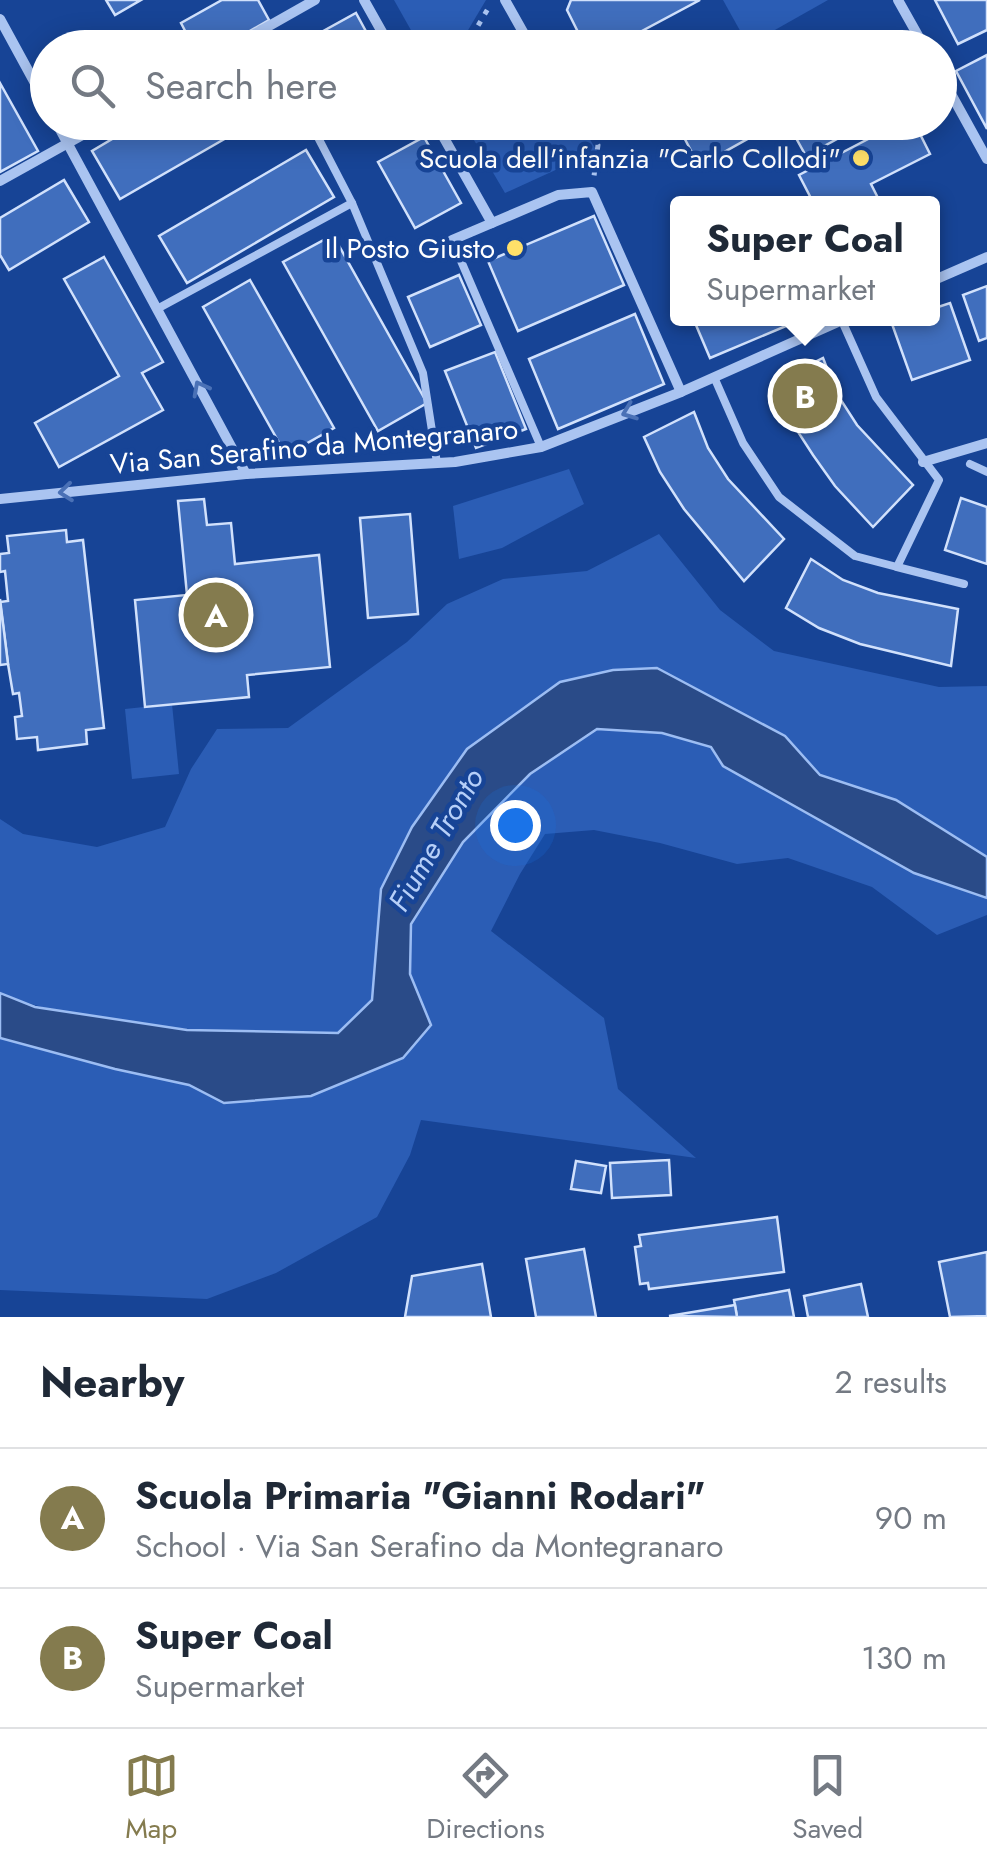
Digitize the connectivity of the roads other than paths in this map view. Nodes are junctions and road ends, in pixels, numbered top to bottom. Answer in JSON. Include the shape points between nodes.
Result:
{"nodes":[{"id":1,"x":315,"y":0,"type":"edge"},
{"id":2,"x":364,"y":0,"type":"edge"},
{"id":3,"x":505,"y":0,"type":"edge"},
{"id":4,"x":898,"y":0,"type":"edge"},
{"id":5,"x":0,"y":19,"type":"edge"},
{"id":6,"x":260,"y":29,"type":"edge"},
{"id":7,"x":381,"y":30,"type":"edge"},
{"id":8,"x":522,"y":30,"type":"edge"},
{"id":9,"x":915,"y":30,"type":"edge"},
{"id":10,"x":30,"y":74,"type":"edge"},
{"id":11,"x":957,"y":105,"type":"edge"},
{"id":12,"x":66,"y":140,"type":"edge"},
{"id":13,"x":75,"y":140,"type":"edge"},
{"id":14,"x":319,"y":140,"type":"edge"},
{"id":15,"x":444,"y":140,"type":"edge"},
{"id":16,"x":68,"y":144,"type":"junction"},
{"id":17,"x":987,"y":159,"type":"edge"},
{"id":18,"x":0,"y":182,"type":"edge"},
{"id":19,"x":352,"y":203,"type":"junction"},
{"id":20,"x":492,"y":223,"type":"junction"},
{"id":21,"x":452,"y":240,"type":"joint"},
{"id":22,"x":987,"y":257,"type":"edge"},
{"id":23,"x":940,"y":278,"type":"edge"},
{"id":24,"x":158,"y":309,"type":"junction"},
{"id":25,"x":831,"y":326,"type":"edge"},
{"id":26,"x":847,"y":326,"type":"edge"},
{"id":27,"x":714,"y":378,"type":"junction"},
{"id":28,"x":681,"y":392,"type":"junction"},
{"id":29,"x":987,"y":443,"type":"edge"},
{"id":30,"x":541,"y":447,"type":"junction"},
{"id":31,"x":437,"y":462,"type":"junction"},
{"id":32,"x":923,"y":462,"type":"junction"},
{"id":33,"x":970,"y":464,"type":"dead end"},
{"id":34,"x":987,"y":472,"type":"edge"},
{"id":35,"x":246,"y":474,"type":"junction"},
{"id":36,"x":0,"y":499,"type":"edge"},
{"id":37,"x":896,"y":566,"type":"junction"},
{"id":38,"x":964,"y":584,"type":"dead end"}],
"edges":[{"from":1,"to":6,"type":"street"},
{"from":2,"to":7,"type":"street"},
{"from":3,"to":8,"type":"street"},
{"from":4,"to":9,"type":"street"},
{"from":5,"to":10,"type":"street"},
{"from":11,"to":17,"type":"street"},
{"from":12,"to":16,"type":"street"},
{"from":13,"to":16,"type":"street"},
{"from":14,"to":19,"type":"lane"},
{"from":15,"to":20,"type":"street"},
{"from":16,"to":18,"type":"street"},
{"from":16,"to":24,"type":"street"},
{"from":19,"to":24,"type":"lane"},
{"from":19,"to":31,"type":"lane","via":[[424,373]]},
{"from":20,"to":21,"type":"street"},
{"from":20,"to":28,"type":"street","via":[[558,195],[592,192]]},
{"from":21,"to":30,"type":"lane"},
{"from":22,"to":23,"type":"street"},
{"from":35,"to":24,"type":"street","one_way":true},
{"from":25,"to":27,"type":"street","name":"Via San Serafino da Montegranaro"},
{"from":26,"to":32,"type":"lane","via":[[876,397]]},
{"from":27,"to":28,"type":"street","name":"Via San Serafino da Montegranaro"},
{"from":27,"to":37,"type":"lane","via":[[742,443],[779,498],[856,556]]},
{"from":28,"to":30,"type":"street","name":"Via San Serafino da Montegranaro","one_way":true},
{"from":29,"to":32,"type":"street"},
{"from":30,"to":31,"type":"street","name":"Via San Serafino da Montegranaro"},
{"from":31,"to":35,"type":"street","name":"Via San Serafino da Montegranaro"},
{"from":32,"to":37,"type":"lane","via":[[939,480]]},
{"from":33,"to":34,"type":"lane"},
{"from":35,"to":36,"type":"street","name":"Via San Serafino da Montegranaro","one_way":true},
{"from":37,"to":38,"type":"lane"}]}
